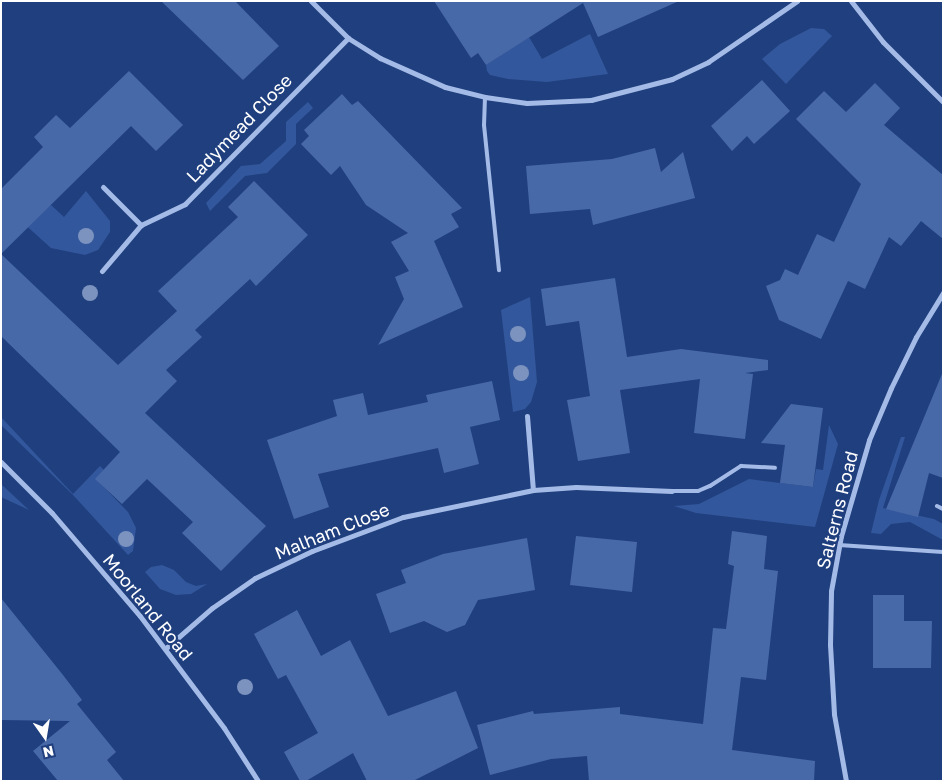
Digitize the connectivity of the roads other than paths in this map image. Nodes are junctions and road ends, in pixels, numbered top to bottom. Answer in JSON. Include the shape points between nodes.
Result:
{"nodes":[{"id":1,"x":311,"y":1,"type":"edge"},
{"id":2,"x":797,"y":1,"type":"edge"},
{"id":3,"x":851,"y":1,"type":"edge"},
{"id":4,"x":348,"y":38,"type":"junction"},
{"id":5,"x":485,"y":97,"type":"junction"},
{"id":6,"x":943,"y":102,"type":"edge"},
{"id":7,"x":103,"y":187,"type":"dead end"},
{"id":8,"x":141,"y":226,"type":"junction"},
{"id":9,"x":499,"y":270,"type":"dead end"},
{"id":10,"x":102,"y":271,"type":"dead end"},
{"id":11,"x":943,"y":293,"type":"edge"},
{"id":12,"x":527,"y":416,"type":"dead end"},
{"id":13,"x":1,"y":462,"type":"edge"},
{"id":14,"x":775,"y":468,"type":"dead end"},
{"id":15,"x":533,"y":490,"type":"junction"},
{"id":16,"x":672,"y":491,"type":"joint"},
{"id":17,"x":937,"y":506,"type":"dead end"},
{"id":18,"x":943,"y":509,"type":"edge"},
{"id":19,"x":839,"y":545,"type":"junction"},
{"id":20,"x":943,"y":552,"type":"edge"},
{"id":21,"x":166,"y":648,"type":"junction"},
{"id":22,"x":258,"y":781,"type":"edge"},
{"id":23,"x":846,"y":781,"type":"edge"}],
"edges":[{"from":1,"to":4,"type":"street"},
{"from":2,"to":5,"type":"street","via":[[722,54],[672,78],[591,100],[527,103]]},
{"from":3,"to":6,"type":"street","via":[[883,42]]},
{"from":4,"to":5,"type":"street","via":[[414,74]]},
{"from":4,"to":8,"type":"street","name":"Ladymead Close","via":[[185,204]]},
{"from":5,"to":9,"type":"lane","via":[[484,125]]},
{"from":7,"to":8,"type":"street"},
{"from":8,"to":10,"type":"street","name":"Ladymead Close"},
{"from":11,"to":19,"type":"street","name":"Salterns Road","via":[[916,337],[869,440]]},
{"from":12,"to":15,"type":"street"},
{"from":13,"to":21,"type":"street","name":"Moorland Road","via":[[58,521]]},
{"from":14,"to":16,"type":"lane","via":[[741,466],[698,491]]},
{"from":15,"to":16,"type":"street","name":"Malham Close","via":[[576,487]]},
{"from":15,"to":21,"type":"street","name":"Malham Close","via":[[402,517],[312,551],[255,578],[212,608]]},
{"from":17,"to":18,"type":"lane"},
{"from":19,"to":20,"type":"lane"},
{"from":19,"to":23,"type":"street","name":"Salterns Road","via":[[832,591],[830,645],[834,714]]},
{"from":21,"to":22,"type":"street","name":"Moorland Road"}]}
